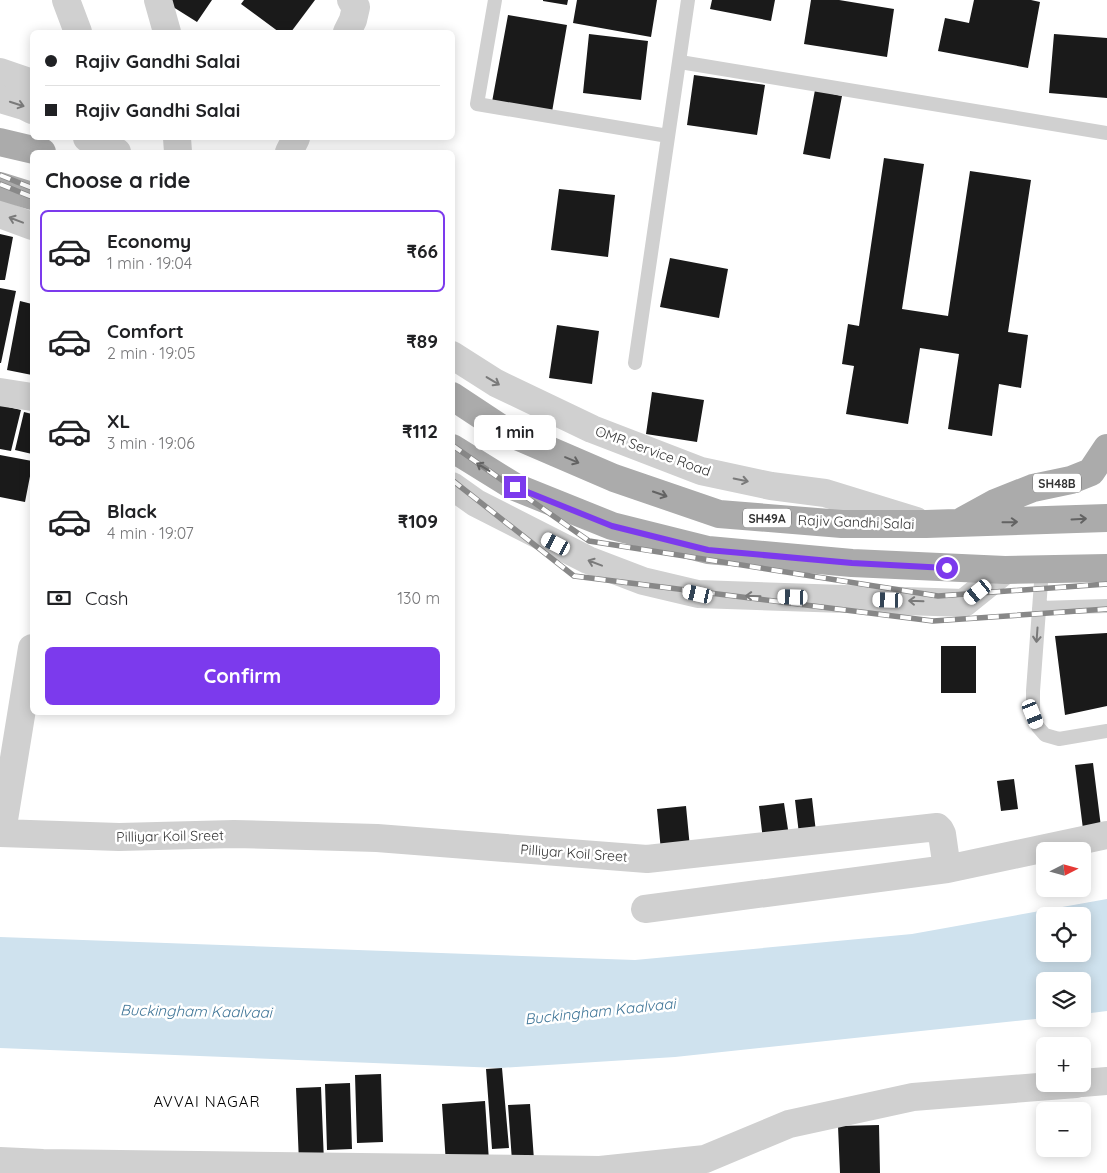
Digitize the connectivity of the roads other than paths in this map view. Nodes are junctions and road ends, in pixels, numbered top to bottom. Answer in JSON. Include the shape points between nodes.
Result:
{"nodes":[{"id":1,"x":66,"y":0,"type":"edge"},
{"id":2,"x":158,"y":0,"type":"edge"},
{"id":3,"x":351,"y":0,"type":"edge"},
{"id":4,"x":495,"y":0,"type":"edge"},
{"id":5,"x":688,"y":0,"type":"edge"},
{"id":6,"x":77,"y":30,"type":"edge"},
{"id":7,"x":166,"y":30,"type":"edge"},
{"id":8,"x":348,"y":30,"type":"edge"},
{"id":9,"x":680,"y":62,"type":"junction"},
{"id":10,"x":0,"y":72,"type":"edge"},
{"id":11,"x":30,"y":82,"type":"edge"},
{"id":12,"x":0,"y":99,"type":"edge"},
{"id":13,"x":30,"y":109,"type":"edge"},
{"id":14,"x":1107,"y":133,"type":"edge"},
{"id":15,"x":668,"y":136,"type":"junction"},
{"id":16,"x":91,"y":140,"type":"edge"},
{"id":17,"x":0,"y":142,"type":"edge"},
{"id":18,"x":34,"y":150,"type":"edge"},
{"id":19,"x":113,"y":150,"type":"edge"},
{"id":20,"x":0,"y":186,"type":"edge"},
{"id":21,"x":30,"y":195,"type":"edge"},
{"id":22,"x":0,"y":214,"type":"edge"},
{"id":23,"x":30,"y":225,"type":"edge"},
{"id":24,"x":455,"y":357,"type":"edge"},
{"id":25,"x":635,"y":363,"type":"dead end"},
{"id":26,"x":0,"y":392,"type":"edge"},
{"id":27,"x":30,"y":398,"type":"edge"},
{"id":28,"x":455,"y":398,"type":"edge"},
{"id":29,"x":1107,"y":448,"type":"edge"},
{"id":30,"x":455,"y":450,"type":"edge"},
{"id":31,"x":455,"y":488,"type":"edge"},
{"id":32,"x":1107,"y":518,"type":"edge"},
{"id":33,"x":959,"y":523,"type":"junction"},
{"id":34,"x":926,"y":524,"type":"junction"},
{"id":35,"x":1106,"y":568,"type":"edge"},
{"id":36,"x":1042,"y":569,"type":"junction"},
{"id":37,"x":1005,"y":570,"type":"junction"},
{"id":38,"x":1107,"y":606,"type":"edge"},
{"id":39,"x":1039,"y":608,"type":"junction"},
{"id":40,"x":30,"y":660,"type":"edge"},
{"id":41,"x":1107,"y":731,"type":"edge"},
{"id":42,"x":1,"y":833,"type":"edge"},
{"id":43,"x":1107,"y":835,"type":"edge"},
{"id":44,"x":946,"y":869,"type":"junction"},
{"id":45,"x":645,"y":909,"type":"dead end"},
{"id":46,"x":1107,"y":1081,"type":"edge"},
{"id":47,"x":1091,"y":1082,"type":"edge"},
{"id":48,"x":1036,"y":1087,"type":"edge"},
{"id":49,"x":0,"y":1161,"type":"edge"},
{"id":50,"x":42,"y":1168,"type":"edge"},
{"id":51,"x":600,"y":1172,"type":"edge"}],
"edges":[{"from":1,"to":6,"type":"street"},
{"from":2,"to":7,"type":"street"},
{"from":3,"to":8,"type":"street","via":[[356,7]]},
{"from":4,"to":15,"type":"lane","via":[[477,104]]},
{"from":5,"to":9,"type":"lane"},
{"from":9,"to":14,"type":"lane"},
{"from":9,"to":15,"type":"lane"},
{"from":10,"to":11,"type":"street"},
{"from":12,"to":13,"type":"street","one_way":true},
{"from":15,"to":25,"type":"lane"},
{"from":16,"to":19,"type":"street"},
{"from":17,"to":18,"type":"main road"},
{"from":20,"to":21,"type":"main road"},
{"from":23,"to":22,"type":"street","one_way":true},
{"from":24,"to":34,"type":"street","name":"OMR Service Road","one_way":true,"via":[[496,383],[592,429],[701,471],[771,486],[825,493]]},
{"from":26,"to":27,"type":"street"},
{"from":28,"to":34,"type":"main road","name":"Rajiv Gandhi Salai","number":"SH49A","one_way":true,"via":[[505,431],[614,478],[719,514],[842,524]]},
{"from":29,"to":33,"type":"main road","number":"SH48B","via":[[1091,472],[1033,488],[995,503]]},
{"from":37,"to":30,"type":"main road","one_way":true,"via":[[852,563],[708,550],[612,526],[515,487]]},
{"from":37,"to":31,"type":"street","one_way":true,"via":[[964,603],[698,594],[643,581],[588,560],[476,503]]},
{"from":33,"to":32,"type":"main road","name":"Rajiv Gandhi Salai","number":"SH49A","one_way":true},
{"from":33,"to":34,"type":"main road","name":"Rajiv Gandhi Salai","number":"SH49A"},
{"from":35,"to":36,"type":"main road"},
{"from":36,"to":37,"type":"main road"},
{"from":36,"to":39,"type":"lane"},
{"from":38,"to":39,"type":"lane"},
{"from":39,"to":41,"type":"lane","one_way":true,"via":[[1032,691],[1033,714],[1038,727],[1045,735],[1059,739]]},
{"from":40,"to":42,"type":"street"},
{"from":42,"to":44,"type":"street","name":"Pilliyar Koil Sreet","via":[[377,838],[647,859],[937,827],[942,834]]},
{"from":43,"to":44,"type":"street"},
{"from":44,"to":45,"type":"street"},
{"from":46,"to":47,"type":"street"},
{"from":48,"to":51,"type":"street","via":[[914,1097],[789,1124],[705,1159]]},
{"from":49,"to":50,"type":"street"},
{"from":50,"to":51,"type":"street"}]}
